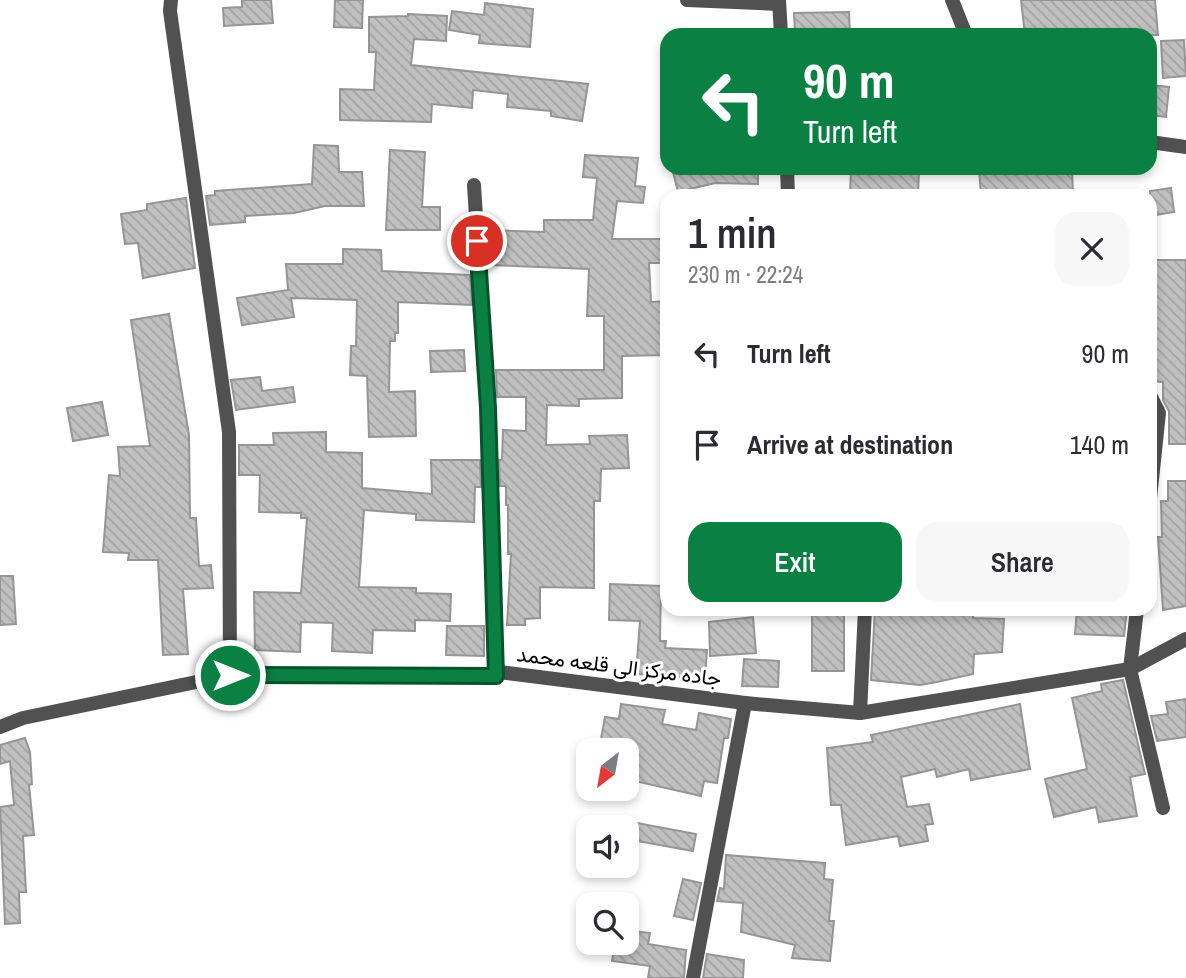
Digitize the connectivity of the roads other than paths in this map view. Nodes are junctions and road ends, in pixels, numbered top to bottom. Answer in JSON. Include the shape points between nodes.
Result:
{"nodes":[{"id":1,"x":171,"y":0,"type":"edge"},
{"id":2,"x":687,"y":0,"type":"edge"},
{"id":3,"x":953,"y":0,"type":"edge"},
{"id":4,"x":779,"y":2,"type":"edge"},
{"id":5,"x":780,"y":28,"type":"edge"},
{"id":6,"x":963,"y":28,"type":"edge"},
{"id":7,"x":1157,"y":143,"type":"edge"},
{"id":8,"x":1186,"y":147,"type":"edge"},
{"id":9,"x":474,"y":185,"type":"dead end"},
{"id":10,"x":1157,"y":409,"type":"edge"},
{"id":11,"x":1157,"y":432,"type":"edge"},
{"id":12,"x":865,"y":616,"type":"edge"},
{"id":13,"x":1136,"y":616,"type":"edge"},
{"id":14,"x":1186,"y":639,"type":"edge"},
{"id":15,"x":1130,"y":669,"type":"junction"},
{"id":16,"x":230,"y":675,"type":"junction"},
{"id":17,"x":496,"y":676,"type":"junction"},
{"id":18,"x":745,"y":703,"type":"junction"},
{"id":19,"x":860,"y":713,"type":"junction"},
{"id":20,"x":0,"y":727,"type":"edge"},
{"id":21,"x":1164,"y":808,"type":"dead end"},
{"id":22,"x":692,"y":978,"type":"edge"}],
"edges":[{"from":1,"to":16,"type":"street","via":[[229,432]]},
{"from":2,"to":4,"type":"street"},
{"from":3,"to":6,"type":"street"},
{"from":4,"to":5,"type":"street"},
{"from":7,"to":8,"type":"street"},
{"from":9,"to":17,"type":"street","via":[[488,408]]},
{"from":10,"to":11,"type":"street"},
{"from":12,"to":19,"type":"street"},
{"from":13,"to":15,"type":"street"},
{"from":14,"to":15,"type":"street","name":"جاده مرکز الی قلعه محمد"},
{"from":15,"to":19,"type":"street","name":"جاده مرکز الی قلعه محمد"},
{"from":15,"to":21,"type":"street"},
{"from":16,"to":17,"type":"street","name":"جاده مرکز الی قلعه محمد"},
{"from":16,"to":20,"type":"street","name":"جاده مرکز الی قلعه محمد","via":[[23,718]]},
{"from":17,"to":18,"type":"street","name":"جاده مرکز الی قلعه محمد","via":[[499,672]]},
{"from":18,"to":19,"type":"street","name":"جاده مرکز الی قلعه محمد"},
{"from":18,"to":22,"type":"street"}]}
